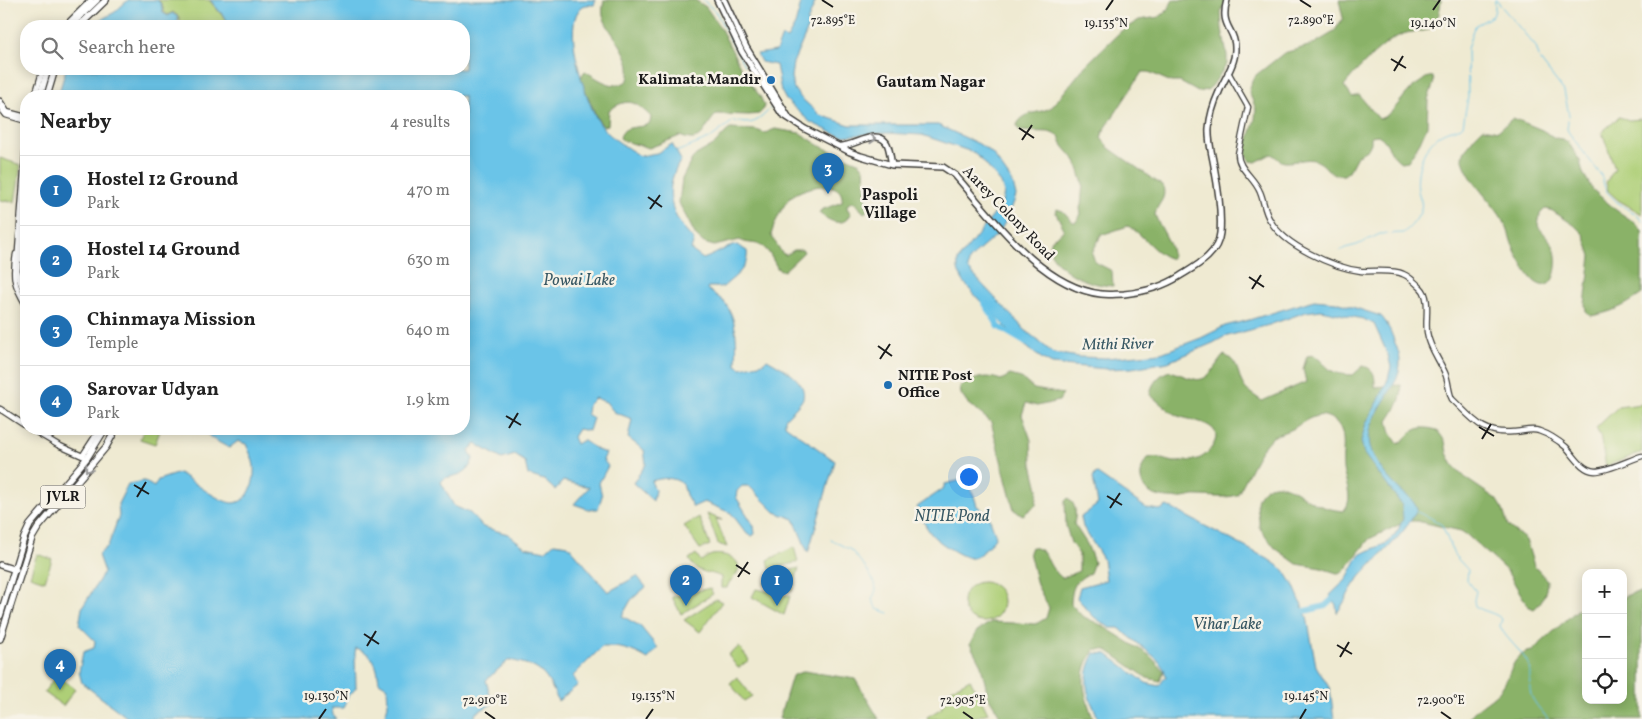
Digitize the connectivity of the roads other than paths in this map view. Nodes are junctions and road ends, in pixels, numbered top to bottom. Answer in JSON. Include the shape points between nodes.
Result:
{"nodes":[{"id":1,"x":91,"y":0,"type":"edge"},
{"id":2,"x":97,"y":0,"type":"edge"},
{"id":3,"x":106,"y":0,"type":"edge"},
{"id":4,"x":110,"y":0,"type":"edge"},
{"id":5,"x":718,"y":0,"type":"edge"},
{"id":6,"x":724,"y":0,"type":"edge"},
{"id":7,"x":1227,"y":0,"type":"edge"},
{"id":8,"x":96,"y":10,"type":"junction"},
{"id":9,"x":71,"y":20,"type":"edge"},
{"id":10,"x":76,"y":20,"type":"edge"},
{"id":11,"x":85,"y":20,"type":"edge"},
{"id":12,"x":739,"y":39,"type":"junction"},
{"id":13,"x":1228,"y":72,"type":"junction"},
{"id":14,"x":41,"y":75,"type":"edge"},
{"id":15,"x":46,"y":75,"type":"edge"},
{"id":16,"x":53,"y":75,"type":"edge"},
{"id":17,"x":37,"y":90,"type":"edge"},
{"id":18,"x":42,"y":90,"type":"edge"},
{"id":19,"x":49,"y":90,"type":"edge"},
{"id":20,"x":0,"y":101,"type":"edge"},
{"id":21,"x":0,"y":106,"type":"edge"},
{"id":22,"x":20,"y":115,"type":"edge"},
{"id":23,"x":20,"y":119,"type":"edge"},
{"id":24,"x":837,"y":146,"type":"junction"},
{"id":25,"x":892,"y":165,"type":"junction"},
{"id":26,"x":20,"y":227,"type":"edge"},
{"id":27,"x":19,"y":240,"type":"junction"},
{"id":28,"x":20,"y":280,"type":"edge"},
{"id":29,"x":20,"y":294,"type":"edge"},
{"id":30,"x":0,"y":409,"type":"edge"},
{"id":31,"x":20,"y":422,"type":"edge"},
{"id":32,"x":40,"y":435,"type":"edge"},
{"id":33,"x":97,"y":435,"type":"edge"},
{"id":34,"x":101,"y":435,"type":"edge"},
{"id":35,"x":113,"y":435,"type":"edge"},
{"id":36,"x":85,"y":456,"type":"junction"},
{"id":37,"x":1642,"y":456,"type":"edge"},
{"id":38,"x":0,"y":567,"type":"edge"},
{"id":39,"x":14,"y":571,"type":"junction"},
{"id":40,"x":21,"y":573,"type":"junction"},
{"id":41,"x":0,"y":616,"type":"edge"},
{"id":42,"x":0,"y":639,"type":"edge"}],
"edges":[{"from":1,"to":9,"type":"street"},
{"from":2,"to":10,"type":"main road"},
{"from":3,"to":8,"type":"main road"},
{"from":4,"to":8,"type":"street"},
{"from":5,"to":12,"type":"main road"},
{"from":6,"to":12,"type":"main road"},
{"from":7,"to":13,"type":"main road","name":"Aarey Colony Road","via":[[1224,19],[1236,49]]},
{"from":8,"to":11,"type":"main road"},
{"from":12,"to":24,"type":"main road","name":"Aarey Colony Road","via":[[790,119]]},
{"from":13,"to":25,"type":"main road","name":"Aarey Colony Road","via":[[1218,93],[1209,129],[1219,193],[1220,234],[1216,245],[1200,263],[1167,284],[1146,291],[1102,294],[1066,284],[1031,259],[955,175],[943,167]]},
{"from":13,"to":37,"type":"street","via":[[1248,107],[1238,161],[1255,182],[1264,210],[1274,227],[1297,246],[1313,254],[1360,270],[1400,273],[1421,288],[1426,297],[1427,334],[1446,374],[1450,394],[1475,423],[1500,433],[1538,430],[1565,447],[1588,470],[1602,470]]},
{"from":14,"to":17,"type":"street"},
{"from":15,"to":18,"type":"main road"},
{"from":16,"to":19,"type":"main road"},
{"from":20,"to":22,"type":"street","via":[[7,112]]},
{"from":21,"to":23,"type":"street","via":[[6,115]]},
{"from":24,"to":25,"type":"main road","name":"Aarey Colony Road"},
{"from":24,"to":25,"type":"main road","one_way":true,"via":[[868,138],[884,140]]},
{"from":26,"to":27,"type":"main road"},
{"from":27,"to":28,"type":"main road","via":[[17,271]]},
{"from":27,"to":29,"type":"street","via":[[13,272]]},
{"from":30,"to":31,"type":"street"},
{"from":32,"to":36,"type":"street"},
{"from":33,"to":36,"type":"street"},
{"from":34,"to":36,"type":"main road","number":"JVLR"},
{"from":35,"to":40,"type":"main road","number":"JVLR","one_way":true,"via":[[38,528]]},
{"from":36,"to":39,"type":"main road","number":"JVLR","via":[[30,525]]},
{"from":38,"to":39,"type":"main road"},
{"from":39,"to":40,"type":"main road"},
{"from":39,"to":41,"type":"main road","number":"JVLR"},
{"from":40,"to":42,"type":"main road","number":"JVLR"}]}
